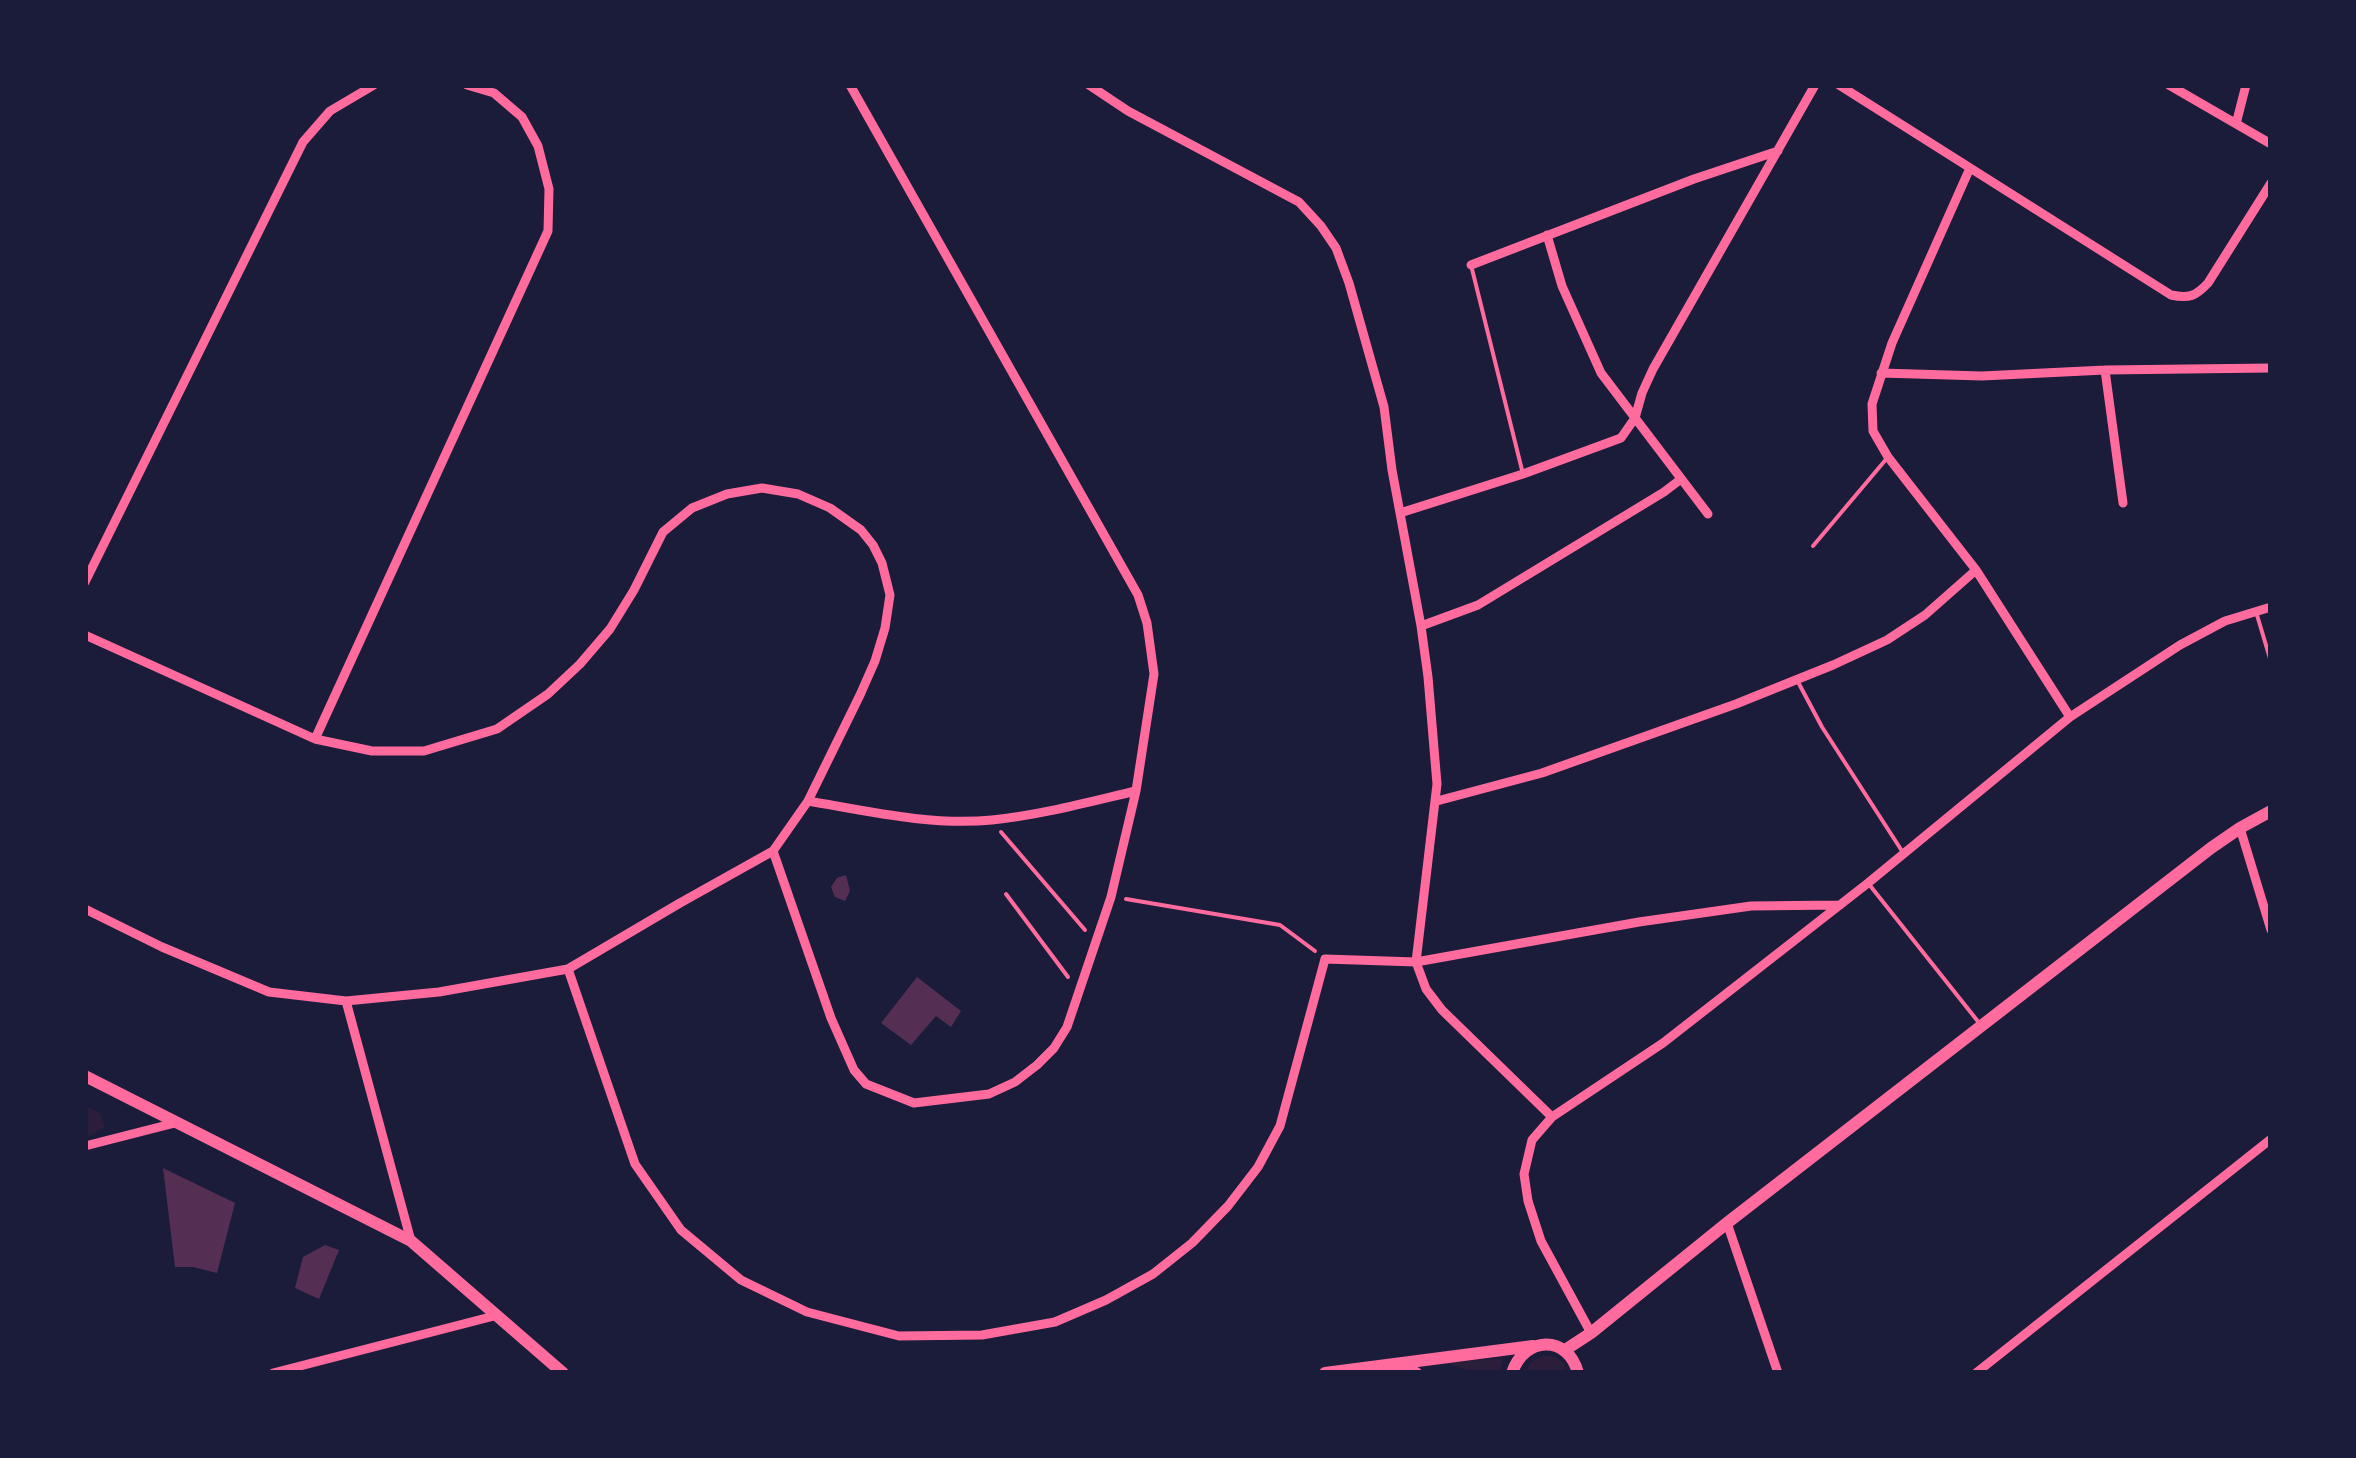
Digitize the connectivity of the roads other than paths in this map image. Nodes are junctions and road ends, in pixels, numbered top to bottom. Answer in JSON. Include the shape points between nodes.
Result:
{"nodes":[{"id":1,"x":374,"y":85,"type":"edge"},
{"id":2,"x":468,"y":85,"type":"edge"},
{"id":3,"x":850,"y":85,"type":"edge"},
{"id":4,"x":1089,"y":85,"type":"edge"},
{"id":5,"x":1815,"y":85,"type":"edge"},
{"id":6,"x":1839,"y":85,"type":"edge"},
{"id":7,"x":2169,"y":85,"type":"edge"},
{"id":8,"x":2246,"y":85,"type":"edge"},
{"id":9,"x":2236,"y":124,"type":"junction"},
{"id":10,"x":2271,"y":144,"type":"edge"},
{"id":11,"x":1778,"y":151,"type":"junction"},
{"id":12,"x":1970,"y":168,"type":"junction"},
{"id":13,"x":2271,"y":183,"type":"edge"},
{"id":14,"x":1547,"y":235,"type":"junction"},
{"id":15,"x":1471,"y":265,"type":"joint"},
{"id":16,"x":2271,"y":368,"type":"edge"},
{"id":17,"x":2105,"y":370,"type":"junction"},
{"id":18,"x":1881,"y":372,"type":"junction"},
{"id":19,"x":1636,"y":418,"type":"junction"},
{"id":20,"x":1888,"y":458,"type":"junction"},
{"id":21,"x":1524,"y":474,"type":"junction"},
{"id":22,"x":1681,"y":479,"type":"junction"},
{"id":23,"x":2123,"y":503,"type":"dead end"},
{"id":24,"x":1400,"y":513,"type":"junction"},
{"id":25,"x":1708,"y":514,"type":"dead end"},
{"id":26,"x":1813,"y":546,"type":"dead end"},
{"id":27,"x":1976,"y":570,"type":"junction"},
{"id":28,"x":85,"y":582,"type":"edge"},
{"id":29,"x":2271,"y":607,"type":"edge"},
{"id":30,"x":2255,"y":610,"type":"junction"},
{"id":31,"x":1421,"y":626,"type":"junction"},
{"id":32,"x":85,"y":635,"type":"edge"},
{"id":33,"x":2271,"y":662,"type":"edge"},
{"id":34,"x":1797,"y":680,"type":"junction"},
{"id":35,"x":2070,"y":716,"type":"junction"},
{"id":36,"x":315,"y":738,"type":"junction"},
{"id":37,"x":1136,"y":791,"type":"junction"},
{"id":38,"x":808,"y":801,"type":"junction"},
{"id":39,"x":1436,"y":802,"type":"junction"},
{"id":40,"x":2271,"y":811,"type":"edge"},
{"id":41,"x":2240,"y":828,"type":"junction"},
{"id":42,"x":773,"y":851,"type":"junction"},
{"id":43,"x":1903,"y":854,"type":"junction"},
{"id":44,"x":1868,"y":884,"type":"junction"},
{"id":45,"x":1840,"y":905,"type":"junction"},
{"id":46,"x":85,"y":908,"type":"edge"},
{"id":47,"x":2271,"y":930,"type":"edge"},
{"id":48,"x":1416,"y":962,"type":"junction"},
{"id":49,"x":568,"y":969,"type":"junction"},
{"id":50,"x":346,"y":1001,"type":"junction"},
{"id":51,"x":1982,"y":1026,"type":"junction"},
{"id":52,"x":85,"y":1076,"type":"edge"},
{"id":53,"x":1552,"y":1116,"type":"junction"},
{"id":54,"x":175,"y":1123,"type":"junction"},
{"id":55,"x":2271,"y":1139,"type":"edge"},
{"id":56,"x":85,"y":1146,"type":"edge"},
{"id":57,"x":1727,"y":1223,"type":"junction"},
{"id":58,"x":411,"y":1241,"type":"junction"},
{"id":59,"x":498,"y":1315,"type":"junction"},
{"id":60,"x":1590,"y":1333,"type":"junction"},
{"id":61,"x":1532,"y":1346,"type":"junction"},
{"id":62,"x":1565,"y":1350,"type":"junction"},
{"id":63,"x":1385,"y":1364,"type":"junction"},
{"id":64,"x":274,"y":1373,"type":"edge"},
{"id":65,"x":562,"y":1373,"type":"edge"},
{"id":66,"x":1325,"y":1373,"type":"edge"},
{"id":67,"x":1416,"y":1373,"type":"edge"},
{"id":68,"x":1512,"y":1373,"type":"edge"},
{"id":69,"x":1578,"y":1373,"type":"edge"},
{"id":70,"x":1778,"y":1373,"type":"edge"},
{"id":71,"x":1976,"y":1373,"type":"edge"}],
"edges":[{"from":1,"to":28,"type":"street","via":[[330,111],[303,142]]},
{"from":2,"to":36,"type":"street","via":[[494,94],[522,117],[538,146],[549,190],[548,231]]},
{"from":3,"to":37,"type":"street","via":[[1138,594],[1154,674]]},
{"from":4,"to":24,"type":"street","via":[[1280,190],[1321,226],[1349,282],[1384,407]]},
{"from":5,"to":11,"type":"street"},
{"from":6,"to":12,"type":"street"},
{"from":7,"to":9,"type":"street"},
{"from":8,"to":9,"type":"street"},
{"from":9,"to":10,"type":"street"},
{"from":11,"to":14,"type":"street"},
{"from":11,"to":19,"type":"street","via":[[1654,370]]},
{"from":12,"to":13,"type":"street","via":[[2184,298],[2208,283]]},
{"from":12,"to":18,"type":"street"},
{"from":14,"to":15,"type":"street"},
{"from":14,"to":19,"type":"street","via":[[1601,373]]},
{"from":15,"to":21,"type":"lane"},
{"from":16,"to":17,"type":"street"},
{"from":17,"to":18,"type":"street"},
{"from":17,"to":23,"type":"street"},
{"from":18,"to":20,"type":"street","via":[[1872,404],[1874,430]]},
{"from":19,"to":21,"type":"street","via":[[1621,438]]},
{"from":19,"to":22,"type":"street"},
{"from":20,"to":26,"type":"lane"},
{"from":20,"to":27,"type":"street"},
{"from":21,"to":24,"type":"street"},
{"from":22,"to":25,"type":"street"},
{"from":22,"to":31,"type":"street","via":[[1478,605]]},
{"from":24,"to":31,"type":"street"},
{"from":27,"to":34,"type":"street","via":[[1888,640]]},
{"from":27,"to":35,"type":"street"},
{"from":29,"to":30,"type":"street"},
{"from":30,"to":33,"type":"lane"},
{"from":30,"to":35,"type":"street","via":[[2180,645]]},
{"from":31,"to":39,"type":"street"},
{"from":32,"to":36,"type":"street"},
{"from":34,"to":39,"type":"street","via":[[1542,773]]},
{"from":34,"to":43,"type":"lane"},
{"from":35,"to":43,"type":"street"},
{"from":36,"to":38,"type":"street","via":[[372,751],[424,751],[497,728],[548,694],[610,629],[664,532],[692,508],[762,488],[798,494],[861,530],[882,563],[890,596],[875,661]]},
{"from":37,"to":38,"type":"street","via":[[990,820],[939,820]]},
{"from":37,"to":42,"type":"street","via":[[1111,897],[1067,1027],[1037,1066],[989,1094],[914,1103],[866,1084],[831,1018]]},
{"from":38,"to":42,"type":"street"},
{"from":39,"to":48,"type":"street"},
{"from":40,"to":41,"type":"main road"},
{"from":41,"to":47,"type":"street"},
{"from":41,"to":51,"type":"main road"},
{"from":42,"to":49,"type":"street"},
{"from":43,"to":44,"type":"street"},
{"from":44,"to":45,"type":"street"},
{"from":44,"to":51,"type":"lane"},
{"from":45,"to":48,"type":"street","via":[[1750,906]]},
{"from":45,"to":53,"type":"street","via":[[1663,1044]]},
{"from":46,"to":50,"type":"street","via":[[269,992]]},
{"from":48,"to":49,"type":"street","via":[[1324,958],[1280,1126],[1258,1167],[1192,1244],[1152,1274],[1055,1322],[982,1335],[898,1336],[807,1312],[740,1280],[681,1230],[635,1164]]},
{"from":48,"to":53,"type":"street","via":[[1442,1010]]},
{"from":49,"to":50,"type":"street"},
{"from":50,"to":58,"type":"street"},
{"from":51,"to":57,"type":"main road"},
{"from":52,"to":54,"type":"main road"},
{"from":53,"to":60,"type":"street","via":[[1532,1140],[1524,1174],[1528,1201]]},
{"from":54,"to":56,"type":"street"},
{"from":54,"to":58,"type":"main road"},
{"from":55,"to":71,"type":"street"},
{"from":57,"to":60,"type":"main road"},
{"from":57,"to":70,"type":"street"},
{"from":58,"to":59,"type":"main road"},
{"from":59,"to":64,"type":"street"},
{"from":59,"to":65,"type":"main road"},
{"from":60,"to":62,"type":"main road"},
{"from":61,"to":62,"type":"main road"},
{"from":61,"to":63,"type":"main road"},
{"from":61,"to":68,"type":"main road"},
{"from":62,"to":69,"type":"main road"},
{"from":63,"to":66,"type":"main road"},
{"from":63,"to":67,"type":"main road"}]}
